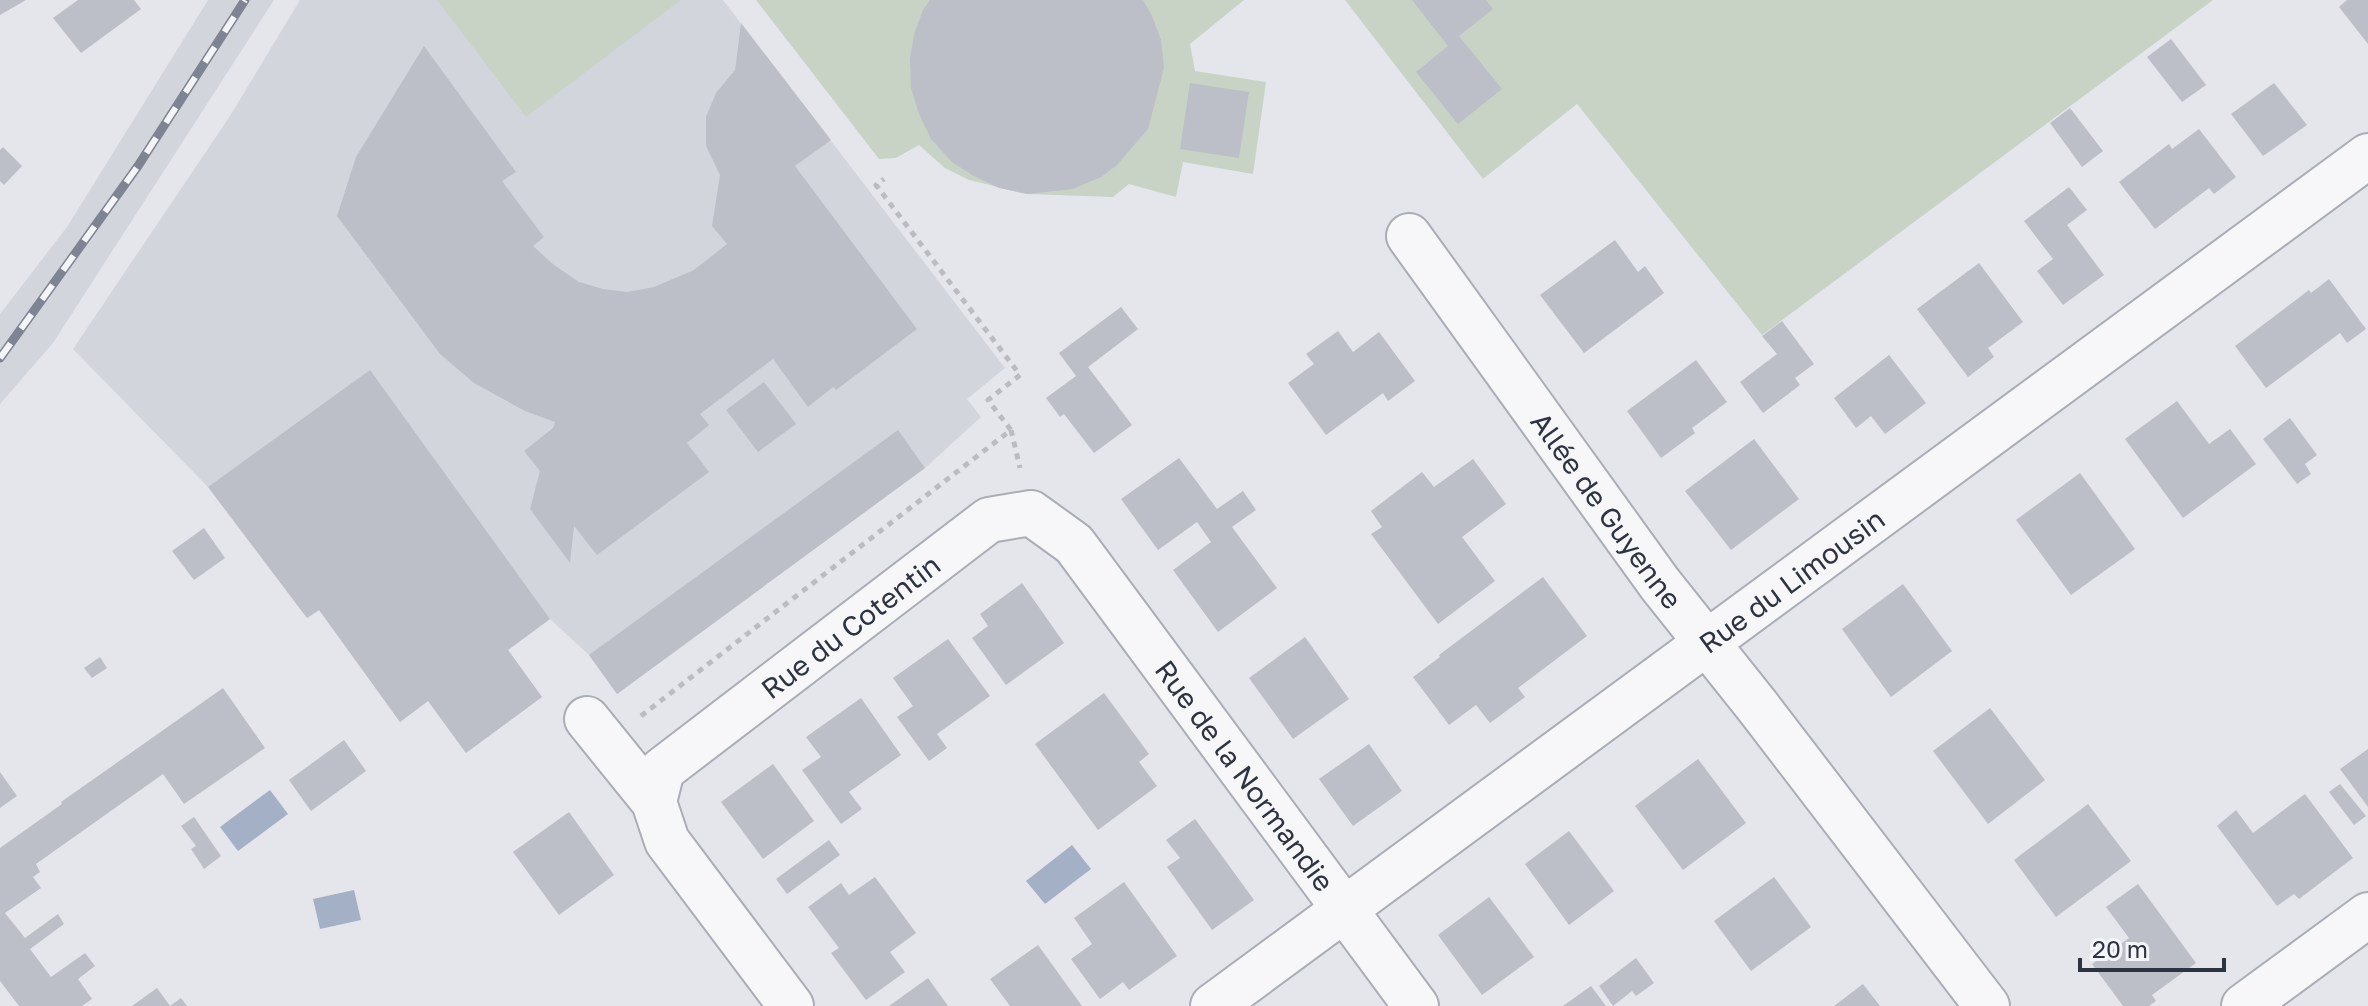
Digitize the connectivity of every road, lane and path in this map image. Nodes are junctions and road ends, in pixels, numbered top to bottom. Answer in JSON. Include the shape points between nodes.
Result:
{"nodes":[{"id":1,"x":2368,"y":156,"type":"edge"},
{"id":2,"x":884,"y":179,"type":"dead end"},
{"id":3,"x":1409,"y":236,"type":"dead end"},
{"id":4,"x":1074,"y":544,"type":"joint"},
{"id":5,"x":1707,"y":645,"type":"junction"},
{"id":6,"x":596,"y":731,"type":"joint"},
{"id":7,"x":654,"y":802,"type":"junction"},
{"id":8,"x":1345,"y":910,"type":"junction"},
{"id":9,"x":2368,"y":915,"type":"edge"},
{"id":10,"x":791,"y":1006,"type":"edge"},
{"id":11,"x":1213,"y":1006,"type":"edge"},
{"id":12,"x":1416,"y":1006,"type":"edge"},
{"id":13,"x":1987,"y":1006,"type":"edge"},
{"id":14,"x":2244,"y":1006,"type":"edge"}],
"edges":[{"from":1,"to":5,"type":"street","name":"Rue du Limousin"},
{"from":2,"to":6,"type":"path","via":[[876,185],[1020,375],[988,400],[1011,430]]},
{"from":3,"to":5,"type":"street","name":"Allée de Guyenne"},
{"from":4,"to":7,"type":"street","name":"Rue du Cotentin","via":[[1031,513],[989,520],[662,770]]},
{"from":4,"to":8,"type":"street","name":"Rue de la Normandie"},
{"from":5,"to":8,"type":"street","name":"Rue du Limousin"},
{"from":5,"to":13,"type":"street","name":"Allée de Guyenne"},
{"from":6,"to":7,"type":"street"},
{"from":7,"to":10,"type":"street","via":[[667,841]]},
{"from":8,"to":11,"type":"street","name":"Rue du Limousin"},
{"from":8,"to":12,"type":"street","name":"Rue de la Normandie"},
{"from":9,"to":14,"type":"street"}]}
